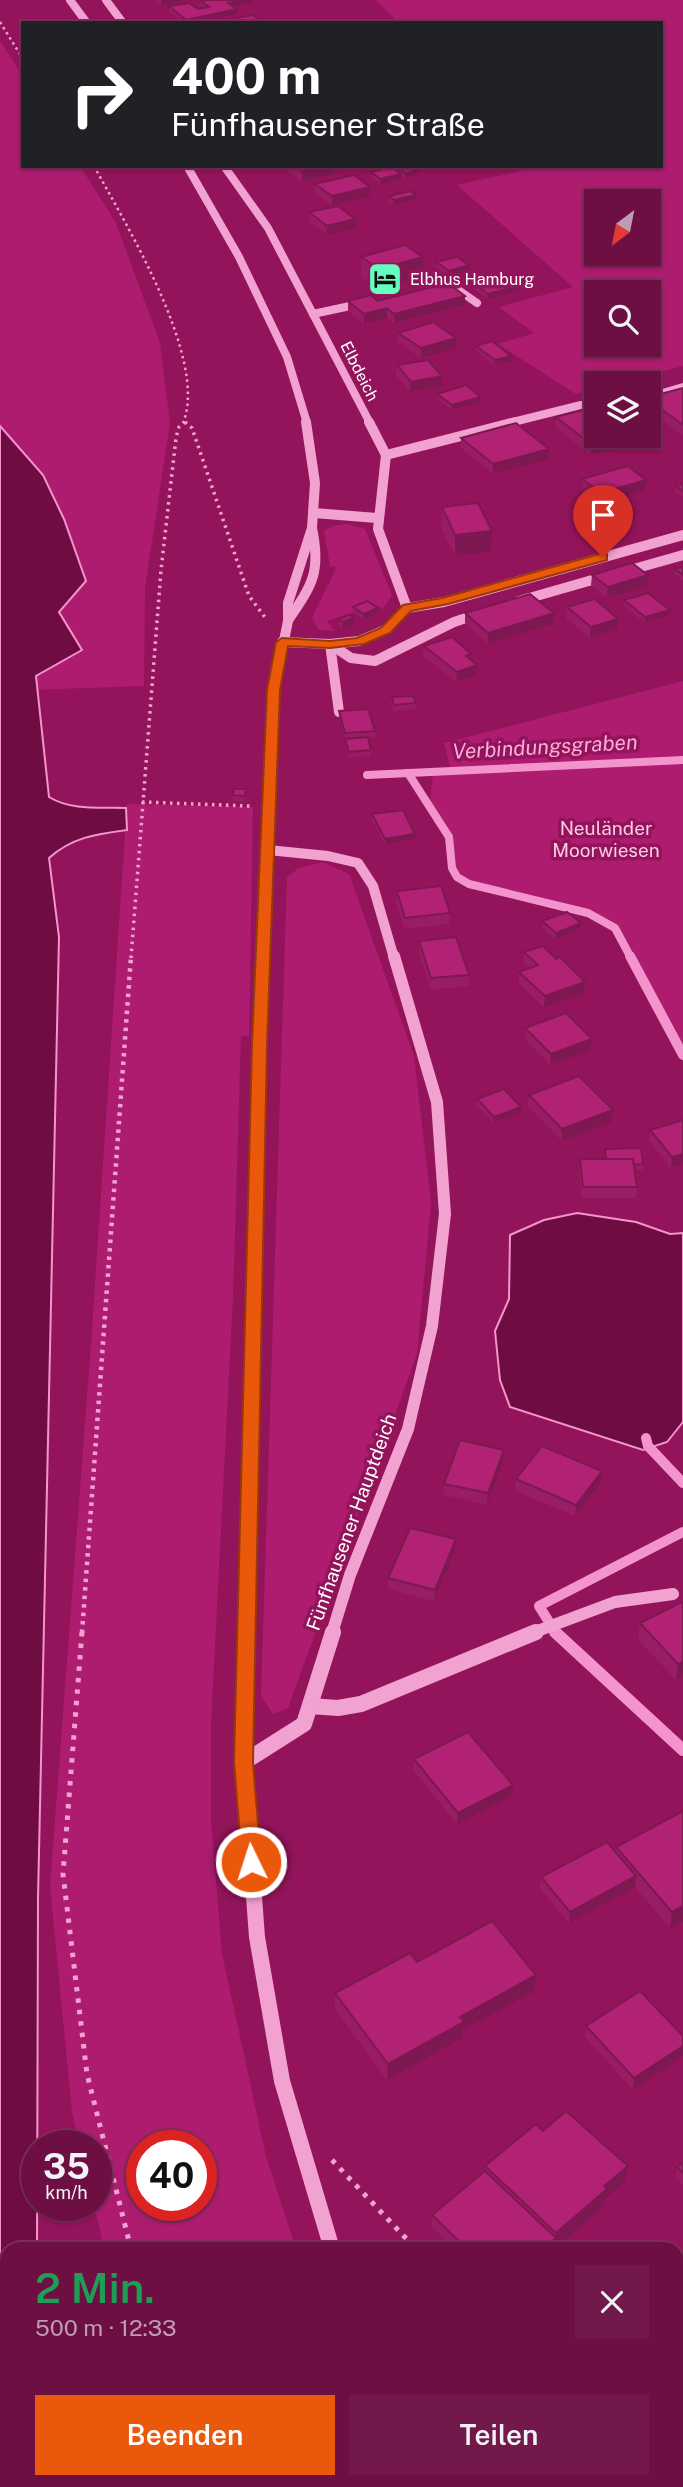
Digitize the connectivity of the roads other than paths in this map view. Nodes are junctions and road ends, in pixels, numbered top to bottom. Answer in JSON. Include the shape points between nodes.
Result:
{"nodes":[{"id":1,"x":70,"y":0,"type":"edge"},
{"id":2,"x":106,"y":0,"type":"edge"},
{"id":3,"x":86,"y":21,"type":"edge"},
{"id":4,"x":122,"y":21,"type":"edge"},
{"id":5,"x":188,"y":168,"type":"edge"},
{"id":6,"x":226,"y":168,"type":"edge"},
{"id":7,"x":431,"y":293,"type":"edge"},
{"id":8,"x":372,"y":302,"type":"edge"},
{"id":9,"x":477,"y":303,"type":"dead end"},
{"id":10,"x":313,"y":314,"type":"junction"},
{"id":11,"x":683,"y":387,"type":"edge"},
{"id":12,"x":661,"y":393,"type":"edge"},
{"id":13,"x":584,"y":405,"type":"edge"},
{"id":14,"x":386,"y":455,"type":"junction"},
{"id":15,"x":314,"y":513,"type":"junction"},
{"id":16,"x":377,"y":518,"type":"junction"},
{"id":17,"x":312,"y":528,"type":"junction"},
{"id":18,"x":683,"y":535,"type":"edge"},
{"id":19,"x":683,"y":555,"type":"edge"},
{"id":20,"x":511,"y":604,"type":"edge"},
{"id":21,"x":407,"y":608,"type":"junction"},
{"id":22,"x":488,"y":611,"type":"edge"},
{"id":23,"x":288,"y":621,"type":"junction"},
{"id":24,"x":282,"y":642,"type":"junction"},
{"id":25,"x":330,"y":644,"type":"junction"},
{"id":26,"x":339,"y":712,"type":"edge"},
{"id":27,"x":268,"y":850,"type":"junction"},
{"id":28,"x":673,"y":1594,"type":"dead end"},
{"id":29,"x":310,"y":1706,"type":"junction"},
{"id":30,"x":244,"y":1762,"type":"junction"},
{"id":31,"x":330,"y":2242,"type":"edge"}],
"edges":[{"from":1,"to":3,"type":"street"},
{"from":2,"to":4,"type":"street"},
{"from":5,"to":15,"type":"street","via":[[239,257],[287,357],[305,412],[315,484]]},
{"from":6,"to":10,"type":"street","name":"Elbdeich","via":[[268,228]]},
{"from":7,"to":9,"type":"street","via":[[454,287]]},
{"from":8,"to":10,"type":"street"},
{"from":10,"to":14,"type":"street","name":"Elbdeich"},
{"from":11,"to":12,"type":"street"},
{"from":13,"to":14,"type":"street"},
{"from":14,"to":16,"type":"street"},
{"from":15,"to":16,"type":"street"},
{"from":15,"to":17,"type":"street"},
{"from":16,"to":21,"type":"street","via":[[377,530]]},
{"from":17,"to":23,"type":"street","via":[[288,603]]},
{"from":17,"to":23,"type":"street","via":[[317,572]]},
{"from":18,"to":21,"type":"street","via":[[444,602]]},
{"from":19,"to":20,"type":"street"},
{"from":21,"to":25,"type":"street","via":[[396,622],[374,636]]},
{"from":22,"to":25,"type":"street","via":[[454,622],[375,661],[345,658]]},
{"from":23,"to":24,"type":"street"},
{"from":24,"to":25,"type":"street"},
{"from":24,"to":27,"type":"street","via":[[276,673]]},
{"from":25,"to":26,"type":"street"},
{"from":27,"to":29,"type":"street","name":"Fünfhausener Hauptdeich","via":[[358,863],[373,886],[437,1102],[445,1214],[432,1326],[408,1429],[350,1575]]},
{"from":27,"to":30,"type":"street"},
{"from":28,"to":29,"type":"street","via":[[599,1607],[360,1703],[338,1708]]},
{"from":29,"to":30,"type":"street","name":"Fünfhausener Hauptdeich","via":[[304,1724]]},
{"from":30,"to":31,"type":"street","via":[[257,1937],[282,2081]]}]}
